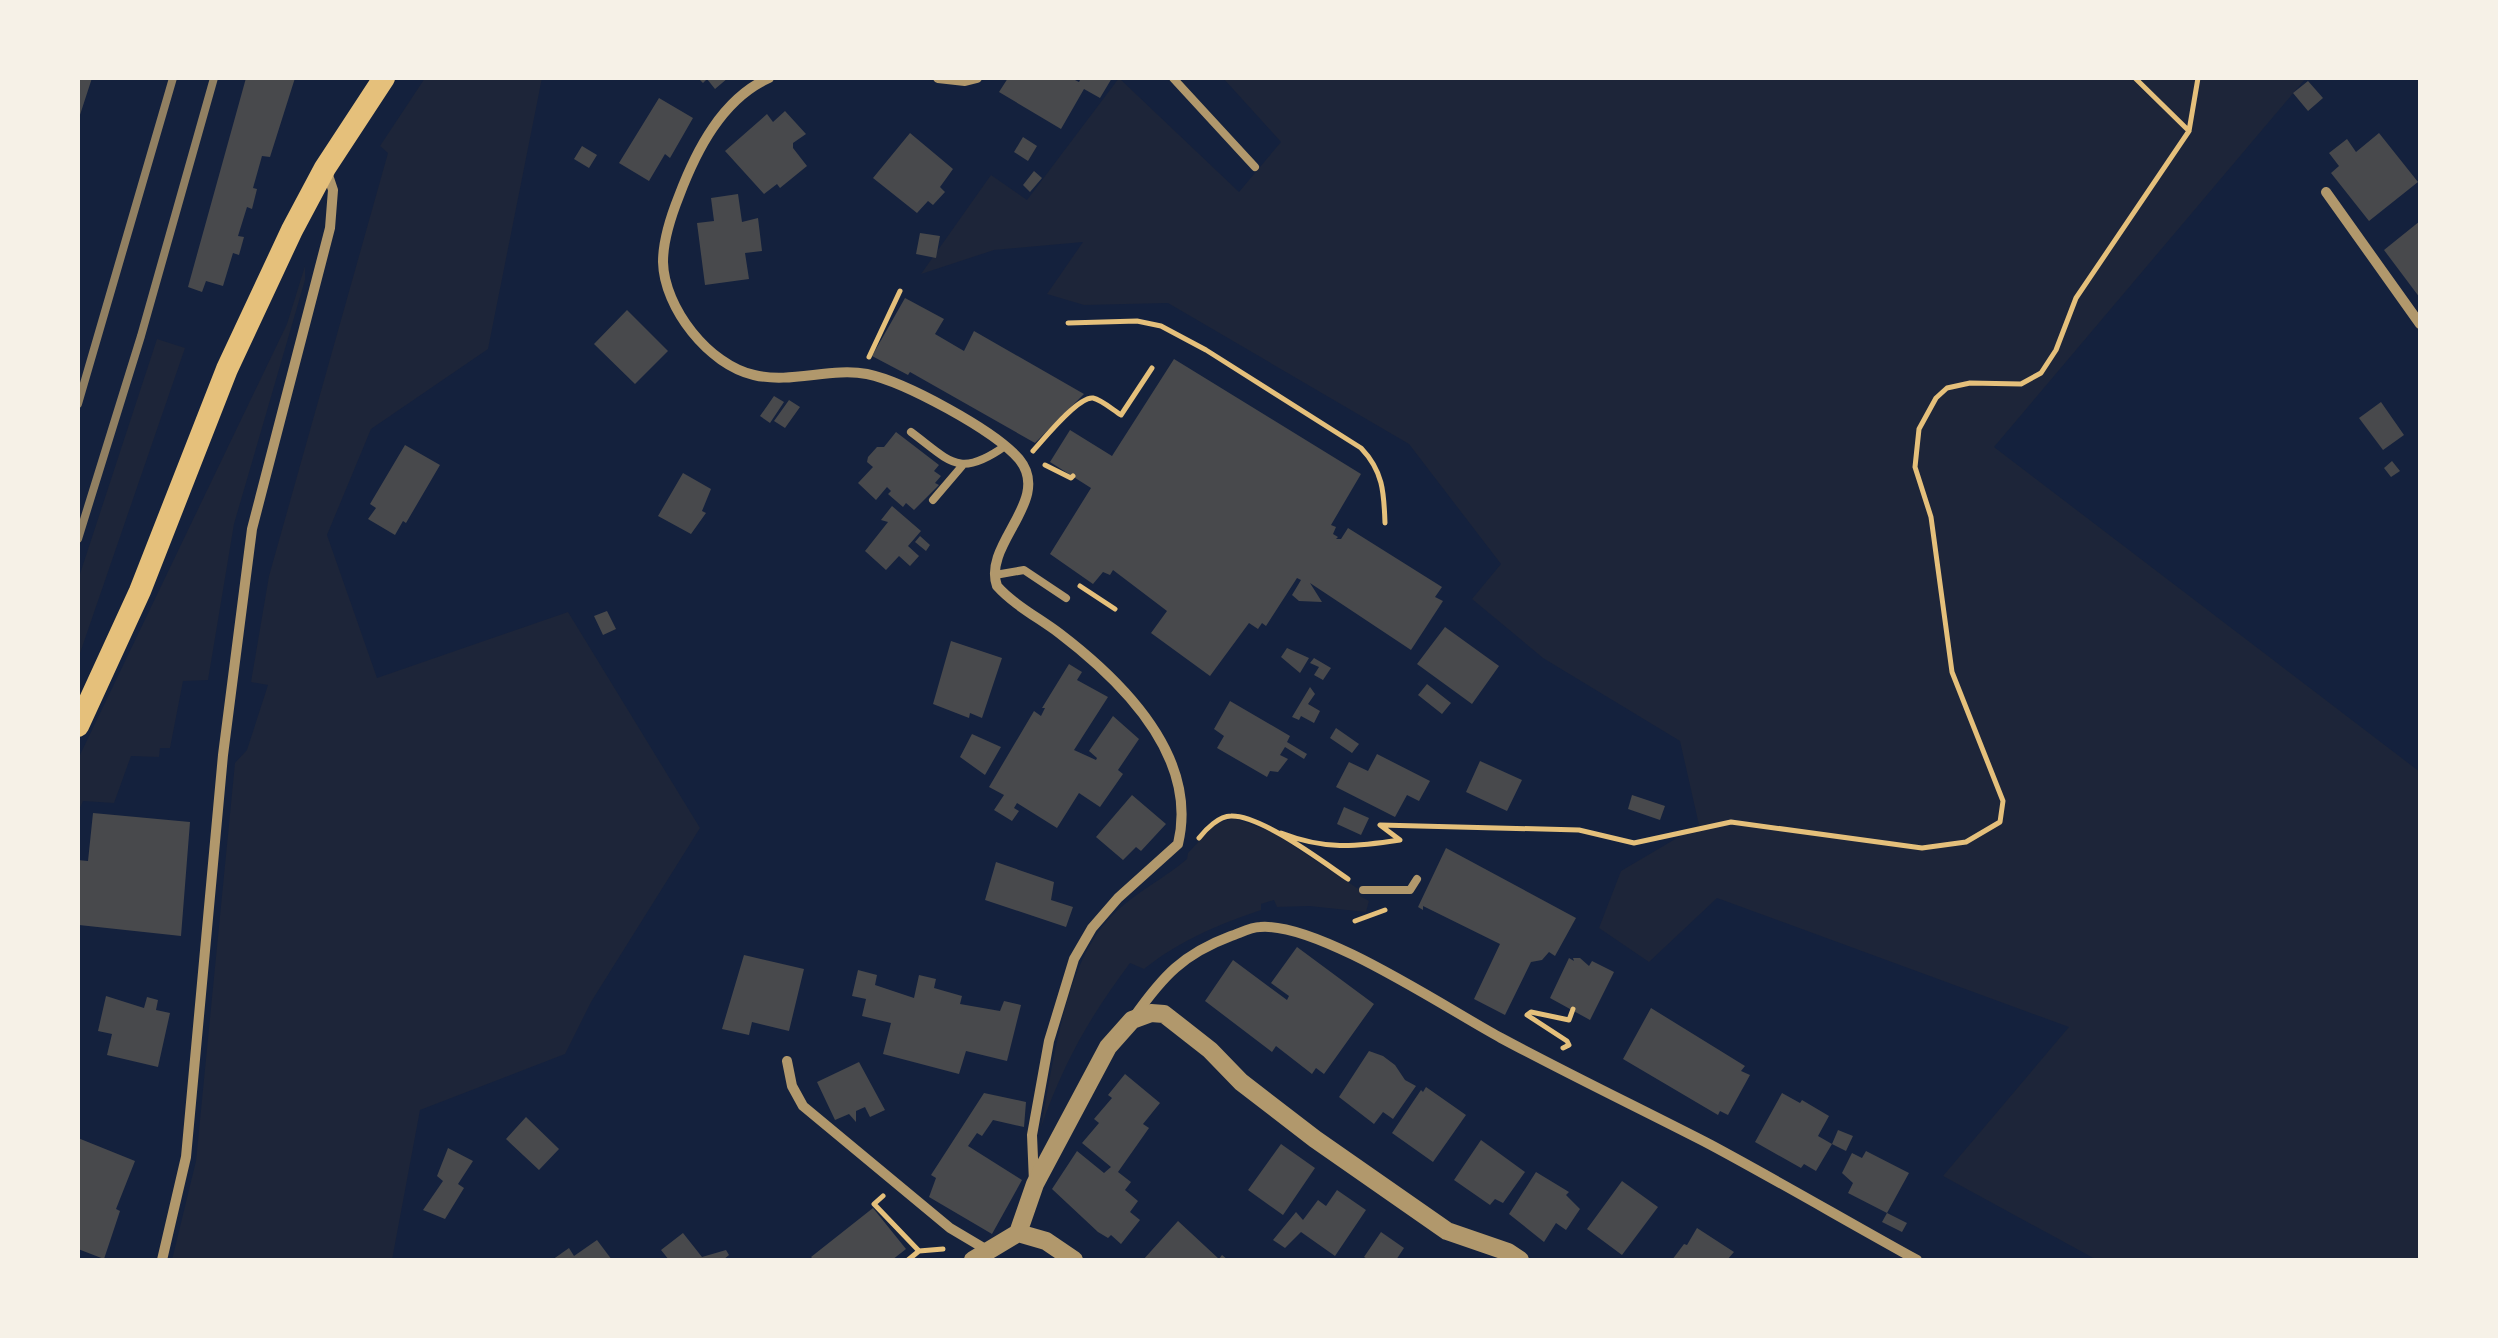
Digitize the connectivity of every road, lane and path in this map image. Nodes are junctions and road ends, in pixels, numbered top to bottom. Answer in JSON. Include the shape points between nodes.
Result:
{"nodes":[{"id":1,"x":384,"y":78,"type":"edge"},
{"id":2,"x":769,"y":78,"type":"edge"},
{"id":3,"x":938,"y":78,"type":"edge"},
{"id":4,"x":977,"y":78,"type":"edge"},
{"id":5,"x":1173,"y":78,"type":"edge"},
{"id":6,"x":2135,"y":78,"type":"edge"},
{"id":7,"x":2198,"y":78,"type":"edge"},
{"id":8,"x":2190,"y":131,"type":"junction"},
{"id":9,"x":1255,"y":167,"type":"dead end"},
{"id":10,"x":325,"y":168,"type":"junction"},
{"id":11,"x":2326,"y":192,"type":"dead end"},
{"id":12,"x":900,"y":291,"type":"dead end"},
{"id":13,"x":1068,"y":323,"type":"dead end"},
{"id":14,"x":2420,"y":324,"type":"edge"},
{"id":15,"x":1152,"y":368,"type":"dead end"},
{"id":16,"x":861,"y":373,"type":"junction"},
{"id":17,"x":911,"y":432,"type":"dead end"},
{"id":18,"x":1005,"y":446,"type":"junction"},
{"id":19,"x":1030,"y":456,"type":"dead end"},
{"id":20,"x":962,"y":466,"type":"junction"},
{"id":21,"x":933,"y":500,"type":"dead end"},
{"id":22,"x":1385,"y":523,"type":"dead end"},
{"id":23,"x":994,"y":575,"type":"junction"},
{"id":24,"x":1086,"y":590,"type":"dead end"},
{"id":25,"x":1066,"y":598,"type":"dead end"},
{"id":26,"x":1115,"y":610,"type":"dead end"},
{"id":27,"x":78,"y":726,"type":"edge"},
{"id":28,"x":1281,"y":833,"type":"junction"},
{"id":29,"x":1178,"y":844,"type":"junction"},
{"id":30,"x":1417,"y":879,"type":"dead end"},
{"id":31,"x":1363,"y":890,"type":"joint"},
{"id":32,"x":1386,"y":910,"type":"dead end"},
{"id":33,"x":1355,"y":920,"type":"dead end"},
{"id":34,"x":1573,"y":1009,"type":"dead end"},
{"id":35,"x":1132,"y":1020,"type":"junction"},
{"id":36,"x":1559,"y":1048,"type":"dead end"},
{"id":37,"x":787,"y":1062,"type":"dead end"},
{"id":38,"x":1034,"y":1184,"type":"junction"},
{"id":39,"x":882,"y":1196,"type":"dead end"},
{"id":40,"x":1018,"y":1233,"type":"junction"},
{"id":41,"x":943,"y":1249,"type":"dead end"},
{"id":42,"x":918,"y":1251,"type":"junction"},
{"id":43,"x":980,"y":1255,"type":"edge"},
{"id":44,"x":162,"y":1260,"type":"edge"},
{"id":45,"x":908,"y":1260,"type":"edge"},
{"id":46,"x":1074,"y":1260,"type":"edge"},
{"id":47,"x":1520,"y":1260,"type":"edge"},
{"id":48,"x":1917,"y":1260,"type":"edge"}],
"edges":[{"from":1,"to":10,"type":"main road"},
{"from":2,"to":16,"type":"street","via":[[725,111],[687,175],[665,244],[670,295],[710,350],[752,375]]},
{"from":3,"to":4,"type":"street"},
{"from":5,"to":9,"type":"lane"},
{"from":6,"to":8,"type":"path"},
{"from":7,"to":8,"type":"path"},
{"from":8,"to":28,"type":"path","via":[[2076,298],[2041,374],[2021,384],[1947,388],[1920,429],[1914,467],[1931,516],[1952,672],[2003,801],[2000,822],[1966,842],[1922,848],[1731,822],[1634,843],[1579,830],[1380,826],[1400,840],[1347,848]]},
{"from":10,"to":27,"type":"main road","via":[[227,370],[140,591]]},
{"from":10,"to":44,"type":"street","via":[[333,190],[330,228],[252,529],[223,756],[186,1157]]},
{"from":11,"to":14,"type":"street"},
{"from":12,"to":16,"type":"path"},
{"from":13,"to":22,"type":"path","via":[[1137,320],[1162,326],[1284,399],[1376,464]]},
{"from":15,"to":19,"type":"path","via":[[1121,415],[1085,399]]},
{"from":16,"to":18,"type":"street","via":[[908,389]]},
{"from":17,"to":20,"type":"lane"},
{"from":18,"to":20,"type":"lane"},
{"from":18,"to":23,"type":"street","via":[[1026,472],[1026,494]]},
{"from":20,"to":21,"type":"lane"},
{"from":23,"to":25,"type":"lane","via":[[1024,570]]},
{"from":23,"to":29,"type":"street","via":[[1003,593],[1109,672],[1147,719],[1182,806]]},
{"from":24,"to":26,"type":"path"},
{"from":28,"to":29,"type":"path","via":[[1230,816],[1191,849]]},
{"from":28,"to":31,"type":"path"},
{"from":29,"to":38,"type":"street","via":[[1118,898],[1074,959],[1049,1040],[1032,1136]]},
{"from":30,"to":31,"type":"lane","via":[[1410,890]]},
{"from":32,"to":33,"type":"path"},
{"from":34,"to":36,"type":"path","via":[[1568,1020],[1527,1014],[1570,1043]]},
{"from":35,"to":38,"type":"street","via":[[1108,1047]]},
{"from":35,"to":47,"type":"street","via":[[1164,1014],[1241,1082],[1447,1231]]},
{"from":35,"to":48,"type":"street","via":[[1163,976],[1186,958],[1260,926],[1294,932],[1414,986]]},
{"from":37,"to":43,"type":"street","via":[[802,1106]]},
{"from":38,"to":40,"type":"street"},
{"from":39,"to":42,"type":"path","via":[[874,1204]]},
{"from":40,"to":43,"type":"street"},
{"from":40,"to":46,"type":"street"},
{"from":41,"to":42,"type":"path"},
{"from":42,"to":45,"type":"path"}]}
